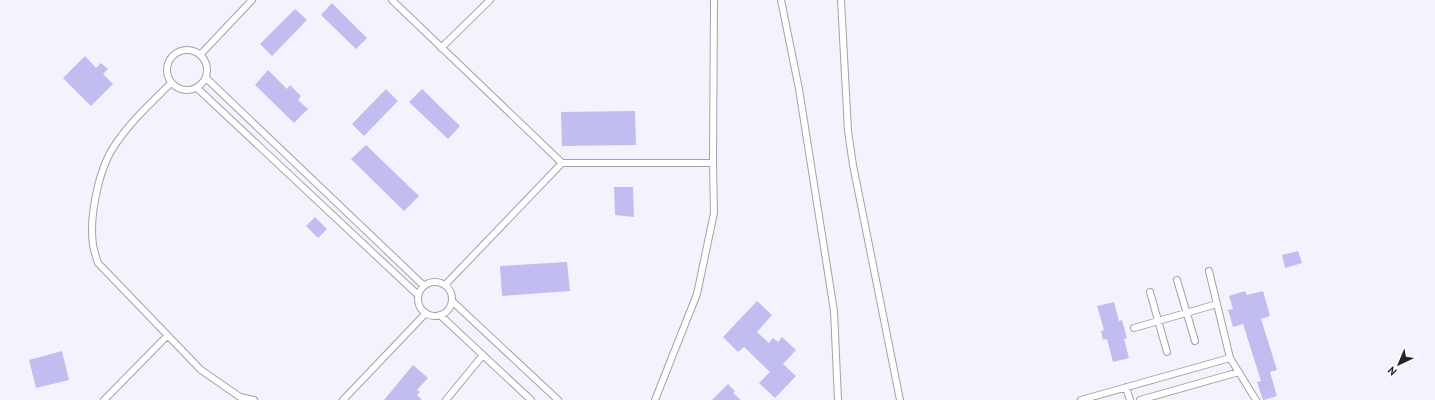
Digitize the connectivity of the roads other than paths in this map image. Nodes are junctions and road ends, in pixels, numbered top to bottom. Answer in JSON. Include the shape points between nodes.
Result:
{"nodes":[{"id":1,"x":252,"y":0,"type":"edge"},
{"id":2,"x":392,"y":0,"type":"edge"},
{"id":3,"x":490,"y":0,"type":"edge"},
{"id":4,"x":714,"y":0,"type":"edge"},
{"id":5,"x":781,"y":0,"type":"edge"},
{"id":6,"x":841,"y":0,"type":"edge"},
{"id":7,"x":441,"y":48,"type":"junction"},
{"id":8,"x":200,"y":55,"type":"junction"},
{"id":9,"x":206,"y":78,"type":"junction"},
{"id":10,"x":171,"y":83,"type":"junction"},
{"id":11,"x":197,"y":88,"type":"junction"},
{"id":12,"x":562,"y":163,"type":"junction"},
{"id":13,"x":713,"y":164,"type":"junction"},
{"id":14,"x":1209,"y":271,"type":"dead end"},
{"id":15,"x":1177,"y":280,"type":"dead end"},
{"id":16,"x":445,"y":285,"type":"junction"},
{"id":17,"x":424,"y":286,"type":"junction"},
{"id":18,"x":1150,"y":292,"type":"dead end"},
{"id":19,"x":418,"y":295,"type":"junction"},
{"id":20,"x":452,"y":301,"type":"junction"},
{"id":21,"x":1217,"y":304,"type":"junction"},
{"id":22,"x":1187,"y":312,"type":"junction"},
{"id":23,"x":426,"y":313,"type":"junction"},
{"id":24,"x":440,"y":315,"type":"junction"},
{"id":25,"x":1158,"y":321,"type":"junction"},
{"id":26,"x":1134,"y":328,"type":"dead end"},
{"id":27,"x":167,"y":336,"type":"junction"},
{"id":28,"x":1195,"y":341,"type":"dead end"},
{"id":29,"x":1167,"y":352,"type":"dead end"},
{"id":30,"x":483,"y":355,"type":"junction"},
{"id":31,"x":1230,"y":358,"type":"junction"},
{"id":32,"x":1239,"y":372,"type":"junction"},
{"id":33,"x":1126,"y":387,"type":"junction"},
{"id":34,"x":104,"y":400,"type":"edge"},
{"id":35,"x":254,"y":400,"type":"edge"},
{"id":36,"x":343,"y":400,"type":"edge"},
{"id":37,"x":446,"y":400,"type":"edge"},
{"id":38,"x":531,"y":400,"type":"edge"},
{"id":39,"x":558,"y":400,"type":"edge"},
{"id":40,"x":655,"y":400,"type":"edge"},
{"id":41,"x":838,"y":400,"type":"edge"},
{"id":42,"x":900,"y":400,"type":"edge"},
{"id":43,"x":1081,"y":400,"type":"edge"},
{"id":44,"x":1130,"y":400,"type":"edge"},
{"id":45,"x":1140,"y":400,"type":"edge"},
{"id":46,"x":1256,"y":400,"type":"edge"}],
"edges":[{"from":1,"to":8,"type":"lane"},
{"from":2,"to":7,"type":"lane"},
{"from":3,"to":7,"type":"lane"},
{"from":4,"to":13,"type":"lane"},
{"from":5,"to":41,"type":"lane","via":[[799,88],[834,312]]},
{"from":6,"to":42,"type":"lane","via":[[848,132]]},
{"from":7,"to":12,"type":"lane"},
{"from":8,"to":9,"type":"lane","via":[[207,65]]},
{"from":8,"to":10,"type":"lane","via":[[188,50],[170,58],[167,71]]},
{"from":9,"to":11,"type":"lane"},
{"from":9,"to":17,"type":"lane"},
{"from":10,"to":11,"type":"lane","via":[[183,90]]},
{"from":10,"to":27,"type":"lane","via":[[138,115],[116,143],[103,171],[94,203],[92,229],[98,263]]},
{"from":11,"to":19,"type":"lane"},
{"from":12,"to":13,"type":"lane"},
{"from":12,"to":16,"type":"lane"},
{"from":13,"to":40,"type":"lane","via":[[714,213],[697,294]]},
{"from":14,"to":21,"type":"lane"},
{"from":15,"to":22,"type":"lane"},
{"from":16,"to":17,"type":"lane","via":[[434,282]]},
{"from":16,"to":20,"type":"lane","via":[[451,292]]},
{"from":17,"to":19,"type":"lane"},
{"from":18,"to":25,"type":"lane"},
{"from":19,"to":23,"type":"lane","via":[[419,305]]},
{"from":20,"to":24,"type":"lane","via":[[448,310]]},
{"from":20,"to":39,"type":"lane"},
{"from":21,"to":22,"type":"lane"},
{"from":21,"to":31,"type":"lane"},
{"from":22,"to":25,"type":"lane"},
{"from":22,"to":28,"type":"lane"},
{"from":23,"to":24,"type":"lane"},
{"from":23,"to":36,"type":"lane"},
{"from":24,"to":30,"type":"lane"},
{"from":25,"to":26,"type":"lane"},
{"from":25,"to":29,"type":"lane"},
{"from":27,"to":34,"type":"lane"},
{"from":27,"to":35,"type":"lane","via":[[201,370],[240,397]]},
{"from":30,"to":37,"type":"lane"},
{"from":30,"to":38,"type":"lane"},
{"from":31,"to":32,"type":"lane"},
{"from":31,"to":33,"type":"lane"},
{"from":32,"to":45,"type":"lane"},
{"from":32,"to":46,"type":"lane"},
{"from":33,"to":43,"type":"lane"},
{"from":33,"to":44,"type":"lane"}]}
